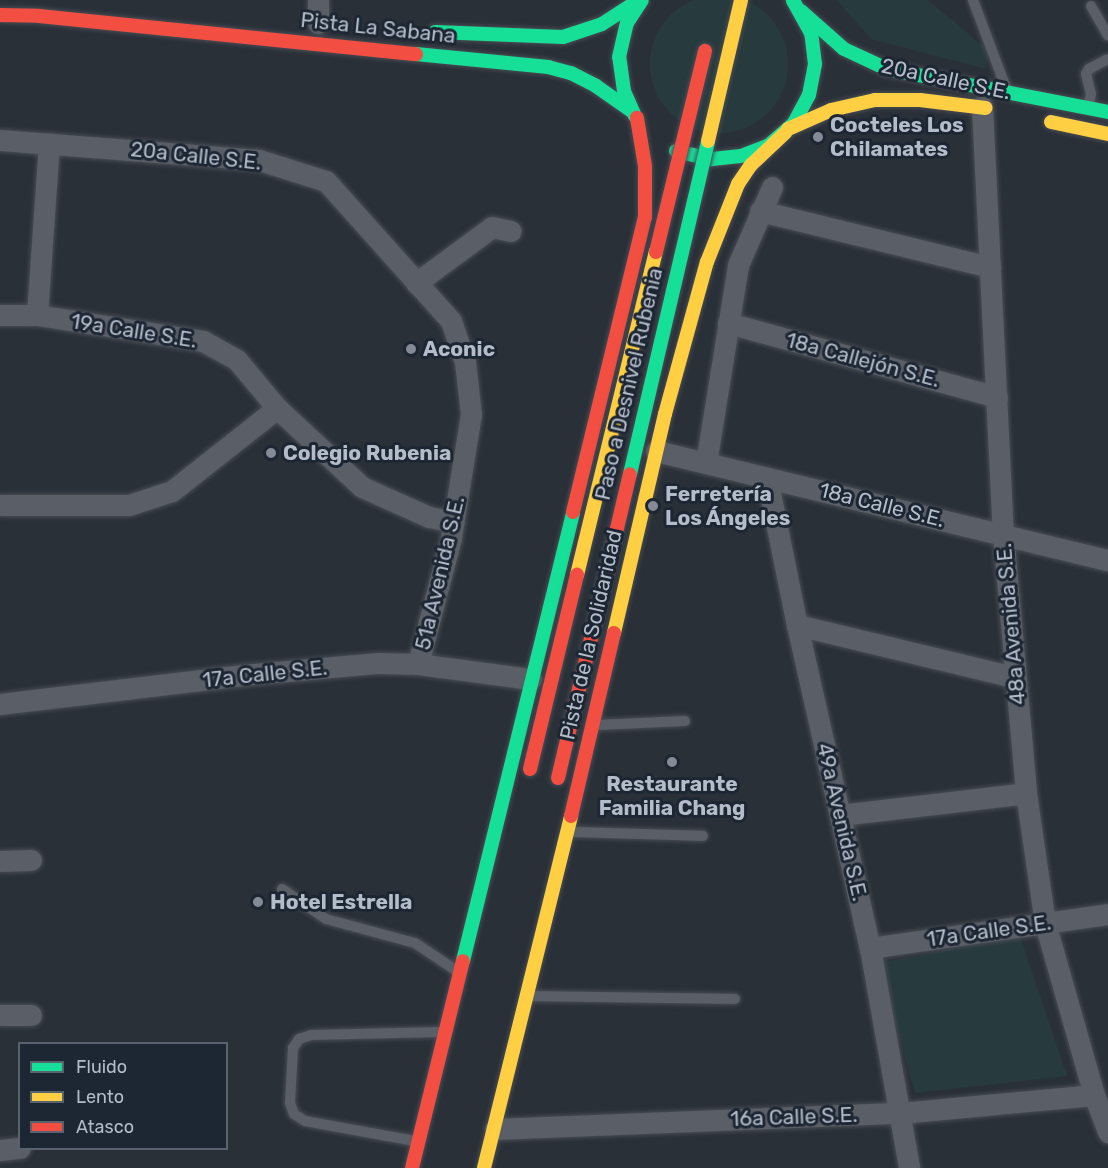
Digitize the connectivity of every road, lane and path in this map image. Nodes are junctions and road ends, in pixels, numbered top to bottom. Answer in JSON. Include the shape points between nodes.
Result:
{"nodes":[{"id":1,"x":318,"y":0,"type":"edge"},
{"id":2,"x":641,"y":0,"type":"edge"},
{"id":3,"x":741,"y":0,"type":"edge"},
{"id":4,"x":973,"y":0,"type":"edge"},
{"id":5,"x":797,"y":5,"type":"edge"},
{"id":6,"x":1091,"y":6,"type":"dead end"},
{"id":7,"x":0,"y":15,"type":"edge"},
{"id":8,"x":318,"y":23,"type":"dead end"},
{"id":9,"x":422,"y":32,"type":"dead end"},
{"id":10,"x":709,"y":33,"type":"dead end"},
{"id":11,"x":1108,"y":35,"type":"edge"},
{"id":12,"x":1108,"y":58,"type":"edge"},
{"id":13,"x":1007,"y":92,"type":"junction"},
{"id":14,"x":982,"y":107,"type":"junction"},
{"id":15,"x":1088,"y":108,"type":"junction"},
{"id":16,"x":1005,"y":112,"type":"dead end"},
{"id":17,"x":1108,"y":112,"type":"edge"},
{"id":18,"x":635,"y":115,"type":"junction"},
{"id":19,"x":1039,"y":119,"type":"dead end"},
{"id":20,"x":787,"y":131,"type":"junction"},
{"id":21,"x":1108,"y":134,"type":"edge"},
{"id":22,"x":0,"y":140,"type":"edge"},
{"id":23,"x":49,"y":143,"type":"junction"},
{"id":24,"x":772,"y":187,"type":"dead end"},
{"id":25,"x":760,"y":211,"type":"junction"},
{"id":26,"x":511,"y":231,"type":"dead end"},
{"id":27,"x":990,"y":267,"type":"junction"},
{"id":28,"x":416,"y":283,"type":"junction"},
{"id":29,"x":0,"y":315,"type":"edge"},
{"id":30,"x":37,"y":315,"type":"junction"},
{"id":31,"x":729,"y":323,"type":"junction"},
{"id":32,"x":997,"y":397,"type":"junction"},
{"id":33,"x":277,"y":408,"type":"junction"},
{"id":34,"x":656,"y":451,"type":"junction"},
{"id":35,"x":706,"y":463,"type":"junction"},
{"id":36,"x":767,"y":478,"type":"junction"},
{"id":37,"x":0,"y":505,"type":"edge"},
{"id":38,"x":454,"y":522,"type":"junction"},
{"id":39,"x":1003,"y":534,"type":"junction"},
{"id":40,"x":1108,"y":560,"type":"edge"},
{"id":41,"x":797,"y":625,"type":"junction"},
{"id":42,"x":418,"y":664,"type":"junction"},
{"id":43,"x":1014,"y":677,"type":"junction"},
{"id":44,"x":531,"y":679,"type":"junction"},
{"id":45,"x":0,"y":704,"type":"edge"},
{"id":46,"x":685,"y":722,"type":"dead end"},
{"id":47,"x":591,"y":725,"type":"junction"},
{"id":48,"x":529,"y":775,"type":"dead end"},
{"id":49,"x":557,"y":784,"type":"dead end"},
{"id":50,"x":1026,"y":793,"type":"junction"},
{"id":51,"x":840,"y":815,"type":"junction"},
{"id":52,"x":567,"y":832,"type":"junction"},
{"id":53,"x":703,"y":836,"type":"dead end"},
{"id":54,"x":31,"y":860,"type":"dead end"},
{"id":55,"x":0,"y":861,"type":"edge"},
{"id":56,"x":282,"y":889,"type":"dead end"},
{"id":57,"x":1108,"y":914,"type":"edge"},
{"id":58,"x":1045,"y":923,"type":"junction"},
{"id":59,"x":870,"y":948,"type":"junction"},
{"id":60,"x":460,"y":973,"type":"junction"},
{"id":61,"x":527,"y":996,"type":"junction"},
{"id":62,"x":735,"y":999,"type":"dead end"},
{"id":63,"x":0,"y":1015,"type":"edge"},
{"id":64,"x":31,"y":1015,"type":"dead end"},
{"id":65,"x":445,"y":1032,"type":"junction"},
{"id":66,"x":1094,"y":1095,"type":"junction"},
{"id":67,"x":900,"y":1113,"type":"junction"},
{"id":68,"x":495,"y":1129,"type":"junction"},
{"id":69,"x":1108,"y":1132,"type":"edge"},
{"id":70,"x":418,"y":1142,"type":"junction"},
{"id":71,"x":18,"y":1148,"type":"edge"},
{"id":72,"x":0,"y":1150,"type":"edge"},
{"id":73,"x":412,"y":1168,"type":"edge"},
{"id":74,"x":484,"y":1168,"type":"edge"},
{"id":75,"x":909,"y":1168,"type":"edge"}],
"edges":[{"from":1,"to":8,"type":"street"},
{"from":2,"to":9,"type":"main road","name":"Pista La Sabana","via":[[602,24],[563,37]]},
{"from":2,"to":18,"type":"main road","via":[[627,23],[619,57],[621,80]]},
{"from":3,"to":49,"type":"main road","name":"Paso a Desnivel Rubenia","bridge":true},
{"from":4,"to":13,"type":"lane"},
{"from":5,"to":13,"type":"main road","name":"20a Calle S.E.","via":[[838,45],[873,64],[906,75]]},
{"from":5,"to":20,"type":"main road","via":[[813,40],[815,72],[806,103]]},
{"from":6,"to":11,"type":"lane"},
{"from":7,"to":18,"type":"main road","name":"Pista La Sabana","via":[[548,67],[596,86]]},
{"from":10,"to":48,"type":"main road","name":"Paso a Desnivel Rubenia","bridge":true},
{"from":12,"to":15,"type":"lane","via":[[1086,74],[1091,94]]},
{"from":13,"to":15,"type":"main road","name":"20a Calle S.E."},
{"from":14,"to":16,"type":"main road","name":"20a Calle S.E."},
{"from":14,"to":20,"type":"main road","name":"20a Calle S.E.","via":[[875,99],[831,110]]},
{"from":14,"to":27,"type":"street","name":"48a Avenida S.E."},
{"from":15,"to":17,"type":"main road","name":"20a Calle S.E."},
{"from":18,"to":20,"type":"main road","via":[[661,142],[702,158],[732,158],[760,150]]},
{"from":18,"to":44,"type":"main road","via":[[645,166],[645,217]]},
{"from":19,"to":21,"type":"main road"},
{"from":20,"to":34,"type":"main road","name":"Pista de la Solidaridad","via":[[751,165],[738,184],[706,262]]},
{"from":22,"to":23,"type":"street","name":"20a Calle S.E."},
{"from":23,"to":28,"type":"street","name":"20a Calle S.E.","via":[[259,159],[326,180]]},
{"from":23,"to":30,"type":"street"},
{"from":24,"to":25,"type":"street"},
{"from":25,"to":27,"type":"street"},
{"from":25,"to":31,"type":"street","via":[[738,266]]},
{"from":26,"to":28,"type":"street","via":[[492,227]]},
{"from":27,"to":32,"type":"street","name":"48a Avenida S.E."},
{"from":28,"to":38,"type":"street","name":"51a Avenida S.E.","via":[[451,321],[465,362],[471,414]]},
{"from":29,"to":30,"type":"street","name":"19a Calle S.E."},
{"from":30,"to":33,"type":"street","name":"19a Calle S.E.","via":[[203,341],[237,360]]},
{"from":31,"to":32,"type":"street","name":"18a Callejón S.E."},
{"from":31,"to":35,"type":"street"},
{"from":32,"to":39,"type":"street","name":"48a Avenida S.E."},
{"from":33,"to":37,"type":"street","via":[[172,490],[140,502]]},
{"from":33,"to":38,"type":"street","via":[[362,487],[429,517]]},
{"from":34,"to":35,"type":"street","name":"18a Calle S.E."},
{"from":34,"to":47,"type":"main road","name":"Pista de la Solidaridad"},
{"from":35,"to":36,"type":"street","name":"18a Calle S.E."},
{"from":36,"to":39,"type":"street","name":"18a Calle S.E."},
{"from":36,"to":41,"type":"street","name":"49a Avenida S.E."},
{"from":38,"to":42,"type":"street","name":"51a Avenida S.E."},
{"from":39,"to":40,"type":"street","name":"18a Calle S.E."},
{"from":39,"to":43,"type":"street","name":"48a Avenida S.E."},
{"from":41,"to":43,"type":"street"},
{"from":41,"to":51,"type":"street","name":"49a Avenida S.E."},
{"from":42,"to":44,"type":"street","name":"17a Calle S.E."},
{"from":42,"to":45,"type":"street","name":"17a Calle S.E.","via":[[378,663],[243,675]]},
{"from":43,"to":50,"type":"street","name":"48a Avenida S.E."},
{"from":44,"to":60,"type":"main road"},
{"from":46,"to":47,"type":"lane"},
{"from":47,"to":52,"type":"main road","name":"Pista de la Solidaridad"},
{"from":50,"to":51,"type":"street"},
{"from":50,"to":58,"type":"street","name":"48a Avenida S.E."},
{"from":51,"to":59,"type":"street","name":"49a Avenida S.E."},
{"from":52,"to":53,"type":"lane"},
{"from":52,"to":61,"type":"main road","name":"Pista de la Solidaridad"},
{"from":54,"to":55,"type":"street"},
{"from":56,"to":60,"type":"lane","via":[[326,919],[415,943]]},
{"from":57,"to":58,"type":"street","name":"17a Calle S.E."},
{"from":58,"to":59,"type":"street","name":"17a Calle S.E."},
{"from":58,"to":66,"type":"street","name":"48a Avenida S.E."},
{"from":59,"to":67,"type":"street","name":"49a Avenida S.E."},
{"from":60,"to":65,"type":"main road"},
{"from":61,"to":62,"type":"lane"},
{"from":61,"to":68,"type":"main road","name":"Pista de la Solidaridad"},
{"from":63,"to":64,"type":"street"},
{"from":65,"to":70,"type":"main road"},
{"from":65,"to":70,"type":"lane","via":[[310,1035],[293,1048],[290,1103],[294,1114],[305,1121]]},
{"from":66,"to":67,"type":"street","name":"16a Calle S.E."},
{"from":66,"to":69,"type":"street","name":"48a Avenida S.E."},
{"from":67,"to":68,"type":"street","name":"16a Calle S.E."},
{"from":67,"to":75,"type":"street","name":"49a Avenida S.E."},
{"from":68,"to":74,"type":"main road","name":"Pista de la Solidaridad"},
{"from":70,"to":73,"type":"main road"},
{"from":71,"to":72,"type":"street"}]}
